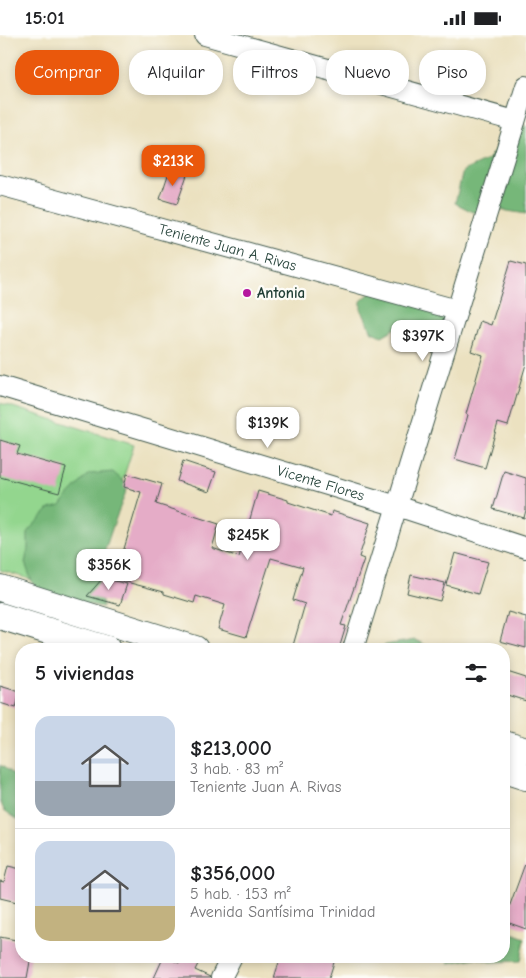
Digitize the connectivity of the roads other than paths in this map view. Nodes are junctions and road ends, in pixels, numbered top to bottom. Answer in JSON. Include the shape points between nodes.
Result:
{"nodes":[{"id":1,"x":205,"y":35,"type":"edge"},
{"id":2,"x":526,"y":86,"type":"edge"},
{"id":3,"x":515,"y":121,"type":"junction"},
{"id":4,"x":0,"y":185,"type":"edge"},
{"id":5,"x":457,"y":310,"type":"junction"},
{"id":6,"x":0,"y":386,"type":"edge"},
{"id":7,"x":397,"y":506,"type":"junction"},
{"id":8,"x":526,"y":548,"type":"edge"},
{"id":9,"x":0,"y":588,"type":"edge"},
{"id":10,"x":0,"y":616,"type":"edge"},
{"id":11,"x":88,"y":643,"type":"edge"},
{"id":12,"x":176,"y":643,"type":"edge"},
{"id":13,"x":355,"y":643,"type":"edge"},
{"id":14,"x":510,"y":746,"type":"edge"},
{"id":15,"x":526,"y":751,"type":"edge"},
{"id":16,"x":510,"y":772,"type":"edge"},
{"id":17,"x":526,"y":777,"type":"edge"},
{"id":18,"x":228,"y":963,"type":"edge"},
{"id":19,"x":221,"y":978,"type":"edge"}],
"edges":[{"from":1,"to":3,"type":"street"},
{"from":2,"to":3,"type":"street"},
{"from":3,"to":5,"type":"street"},
{"from":4,"to":5,"type":"street","name":"Teniente Juan A. Rivas"},
{"from":5,"to":7,"type":"street"},
{"from":6,"to":7,"type":"street","name":"Vicente Flores"},
{"from":7,"to":8,"type":"street","name":"Vicente Flores"},
{"from":7,"to":13,"type":"street"},
{"from":9,"to":12,"type":"main road"},
{"from":10,"to":11,"type":"main road"},
{"from":14,"to":15,"type":"main road"},
{"from":16,"to":17,"type":"main road"},
{"from":18,"to":19,"type":"street"}]}
